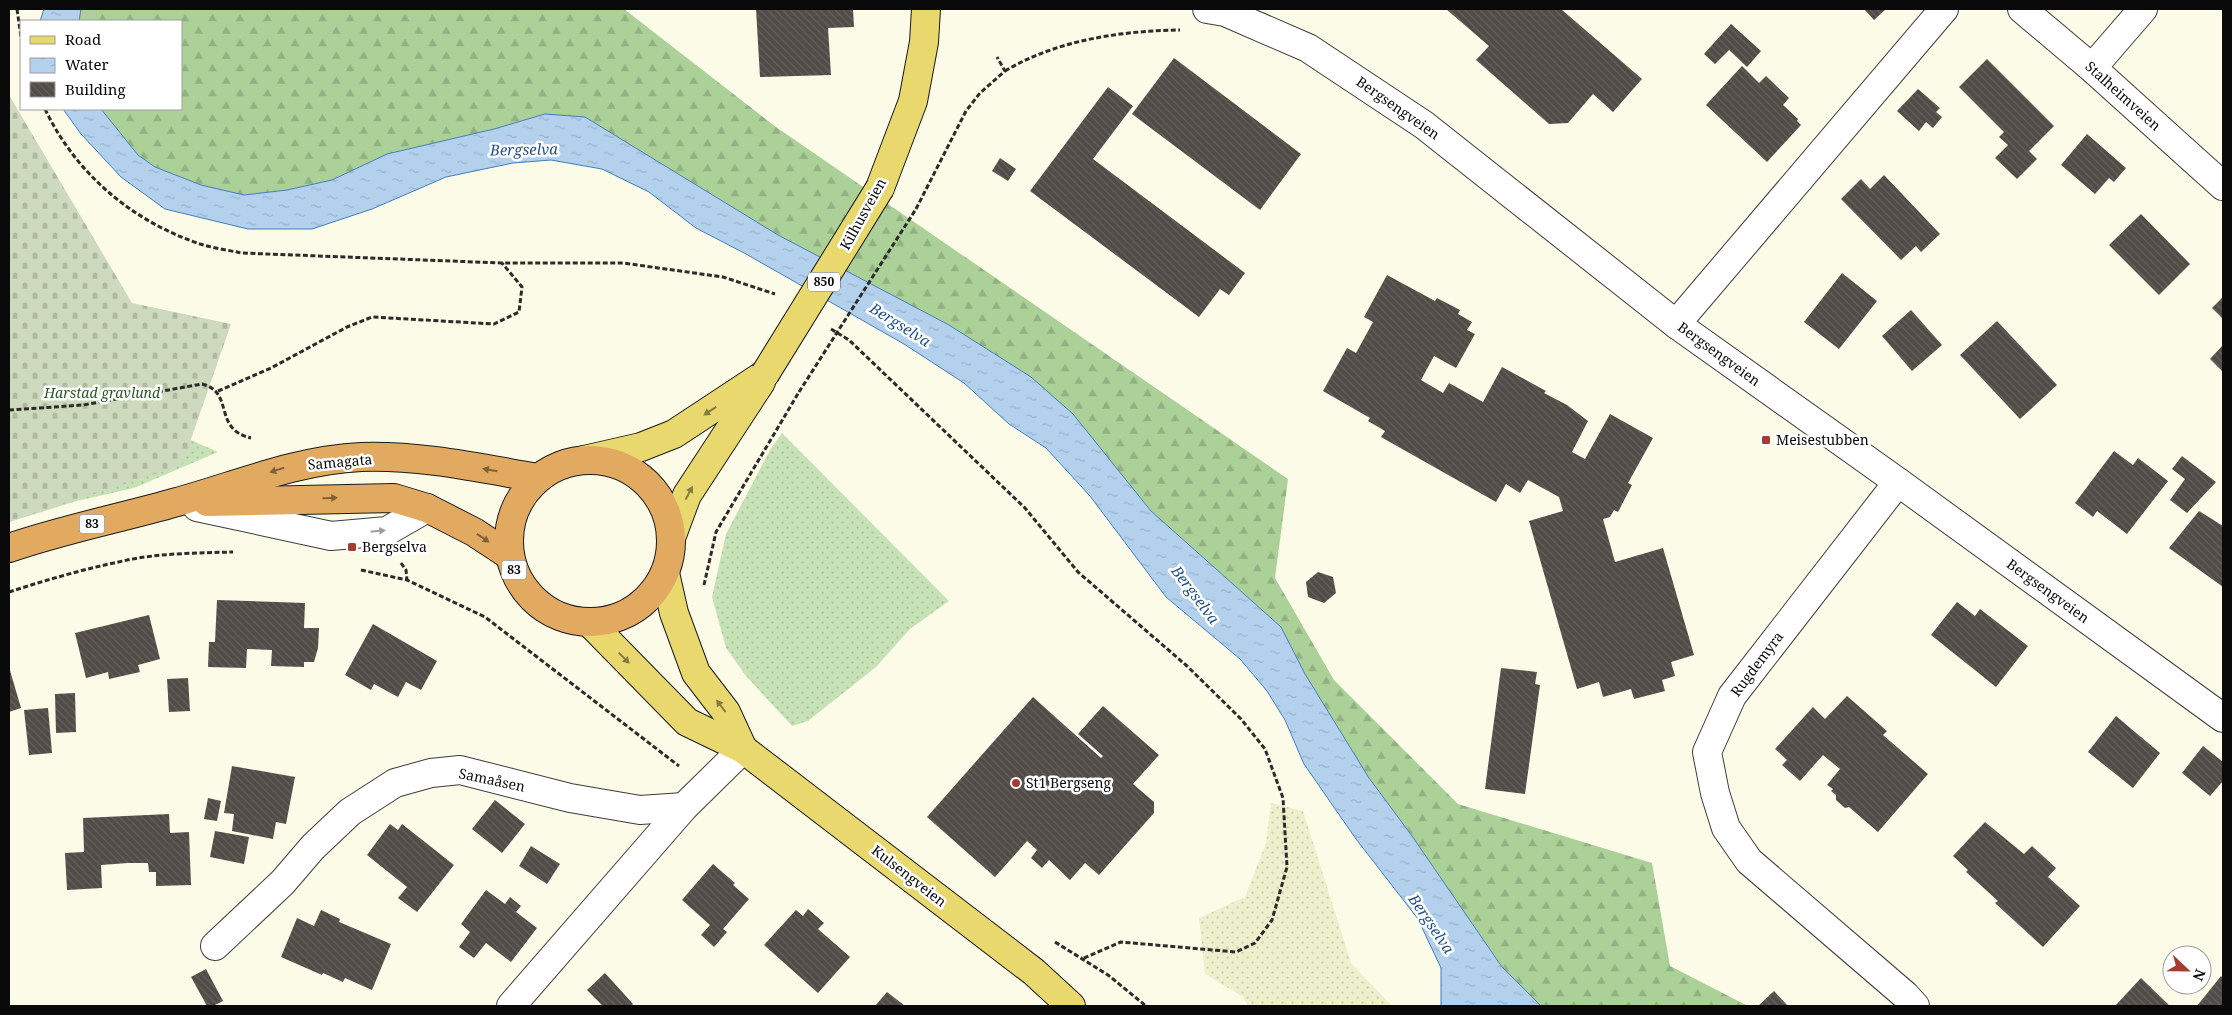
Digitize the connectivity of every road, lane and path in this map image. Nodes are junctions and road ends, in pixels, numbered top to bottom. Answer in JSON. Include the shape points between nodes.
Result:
{"nodes":[{"id":1,"x":17,"y":9,"type":"edge"},
{"id":2,"x":926,"y":9,"type":"edge"},
{"id":3,"x":1944,"y":9,"type":"edge"},
{"id":4,"x":2022,"y":9,"type":"edge"},
{"id":5,"x":2143,"y":9,"type":"edge"},
{"id":6,"x":1216,"y":10,"type":"edge"},
{"id":7,"x":20,"y":30,"type":"edge"},
{"id":8,"x":998,"y":57,"type":"dead end"},
{"id":9,"x":2092,"y":68,"type":"junction"},
{"id":10,"x":1005,"y":71,"type":"junction"},
{"id":11,"x":46,"y":110,"type":"edge"},
{"id":12,"x":2223,"y":186,"type":"edge"},
{"id":13,"x":502,"y":263,"type":"junction"},
{"id":14,"x":778,"y":296,"type":"dead end"},
{"id":15,"x":1676,"y":324,"type":"junction"},
{"id":16,"x":825,"y":325,"type":"dead end"},
{"id":17,"x":765,"y":374,"type":"junction"},
{"id":18,"x":218,"y":391,"type":"junction"},
{"id":19,"x":9,"y":410,"type":"edge"},
{"id":20,"x":251,"y":438,"type":"dead end"},
{"id":21,"x":584,"y":460,"type":"junction"},
{"id":22,"x":538,"y":478,"type":"junction"},
{"id":23,"x":1898,"y":482,"type":"junction"},
{"id":24,"x":176,"y":503,"type":"junction"},
{"id":25,"x":427,"y":508,"type":"junction"},
{"id":26,"x":671,"y":538,"type":"junction"},
{"id":27,"x":9,"y":548,"type":"edge"},
{"id":28,"x":242,"y":552,"type":"dead end"},
{"id":29,"x":509,"y":555,"type":"junction"},
{"id":30,"x":360,"y":570,"type":"dead end"},
{"id":31,"x":665,"y":573,"type":"junction"},
{"id":32,"x":704,"y":588,"type":"dead end"},
{"id":33,"x":9,"y":592,"type":"edge"},
{"id":34,"x":590,"y":623,"type":"junction"},
{"id":35,"x":2223,"y":718,"type":"edge"},
{"id":36,"x":743,"y":749,"type":"junction"},
{"id":37,"x":705,"y":785,"type":"junction"},
{"id":38,"x":684,"y":807,"type":"junction"},
{"id":39,"x":1052,"y":941,"type":"dead end"},
{"id":40,"x":214,"y":946,"type":"dead end"},
{"id":41,"x":1082,"y":959,"type":"junction"},
{"id":42,"x":512,"y":1006,"type":"edge"},
{"id":43,"x":1071,"y":1006,"type":"edge"},
{"id":44,"x":1146,"y":1006,"type":"edge"},
{"id":45,"x":1914,"y":1006,"type":"edge"}],
"edges":[{"from":1,"to":7,"type":"path"},
{"from":2,"to":17,"type":"main road","name":"Kilhusveien","number":"850","bridge":true,"via":[[924,42],[913,101],[880,188]]},
{"from":3,"to":15,"type":"street"},
{"from":4,"to":9,"type":"street","name":"Stalheimveien"},
{"from":5,"to":9,"type":"street"},
{"from":6,"to":10,"type":"path","via":[[1191,30],[1142,30],[1079,41],[1052,49]]},
{"from":6,"to":15,"type":"street","name":"Bergsengveien","via":[[1308,48],[1424,124]]},
{"from":8,"to":10,"type":"path"},
{"from":9,"to":12,"type":"street","name":"Stalheimveien"},
{"from":10,"to":32,"type":"path","bridge":true,"via":[[980,92],[966,111],[916,209],[799,392],[716,532]]},
{"from":11,"to":13,"type":"path","via":[[76,158],[109,194],[148,222],[201,244],[241,253]]},
{"from":13,"to":14,"type":"path","via":[[623,263],[723,277]]},
{"from":13,"to":18,"type":"path","via":[[522,286],[520,312],[494,324],[372,317]]},
{"from":15,"to":23,"type":"street","name":"Bergsengveien"},
{"from":16,"to":41,"type":"path","via":[[848,340],[1018,501],[1078,572],[1186,666],[1241,719],[1266,749],[1283,798],[1287,867],[1272,920],[1254,943],[1236,952],[1121,942]]},
{"from":17,"to":21,"type":"main road","name":"Kilhusveien","number":"850","one_way":true,"via":[[674,434],[641,447]]},
{"from":26,"to":17,"type":"main road","name":"Kilhusveien","number":"850","one_way":true,"via":[[687,495]]},
{"from":18,"to":19,"type":"path","via":[[202,384],[83,405]]},
{"from":18,"to":20,"type":"path","via":[[232,428]]},
{"from":21,"to":22,"type":"highway","number":"83","via":[[560,465]]},
{"from":21,"to":26,"type":"highway","number":"83","via":[[610,462],[634,473],[654,490],[666,513]]},
{"from":22,"to":24,"type":"highway","name":"Samagata","number":"83","one_way":true,"via":[[442,461],[360,457],[285,468]]},
{"from":22,"to":29,"type":"highway","number":"83","via":[[519,500],[512,518]]},
{"from":23,"to":35,"type":"street","name":"Bergsengveien"},
{"from":23,"to":45,"type":"street","name":"Rugdemyra","via":[[1732,696],[1707,752],[1726,828],[1749,861]]},
{"from":24,"to":25,"type":"highway","name":"Samagata","number":"83","one_way":true,"via":[[364,497],[394,498]]},
{"from":24,"to":25,"type":"street","one_way":true,"via":[[331,536],[387,531]]},
{"from":24,"to":27,"type":"highway","name":"Samagata","number":"83","via":[[39,537]]},
{"from":25,"to":29,"type":"highway","name":"Samagata","number":"83","one_way":true,"via":[[474,532]]},
{"from":26,"to":31,"type":"highway","number":"83"},
{"from":28,"to":33,"type":"path","via":[[125,560]]},
{"from":29,"to":34,"type":"highway","number":"83","via":[[516,577],[528,596],[546,611]]},
{"from":30,"to":37,"type":"path","via":[[407,580],[485,617]]},
{"from":31,"to":34,"type":"highway","number":"83","via":[[652,593],[635,609],[613,619]]},
{"from":36,"to":31,"type":"main road","name":"Kulsengveien","one_way":true,"via":[[726,712],[696,673],[674,613]]},
{"from":34,"to":36,"type":"main road","name":"Kulsengveien","one_way":true,"via":[[687,722]]},
{"from":36,"to":37,"type":"street"},
{"from":36,"to":43,"type":"main road","name":"Kulsengveien","via":[[1034,972]]},
{"from":37,"to":38,"type":"street"},
{"from":38,"to":40,"type":"street","name":"Samaåsen","via":[[640,810],[597,803],[460,770],[431,773],[395,783],[350,812],[283,882]]},
{"from":38,"to":42,"type":"street"},
{"from":39,"to":41,"type":"path"},
{"from":41,"to":44,"type":"path"}]}
